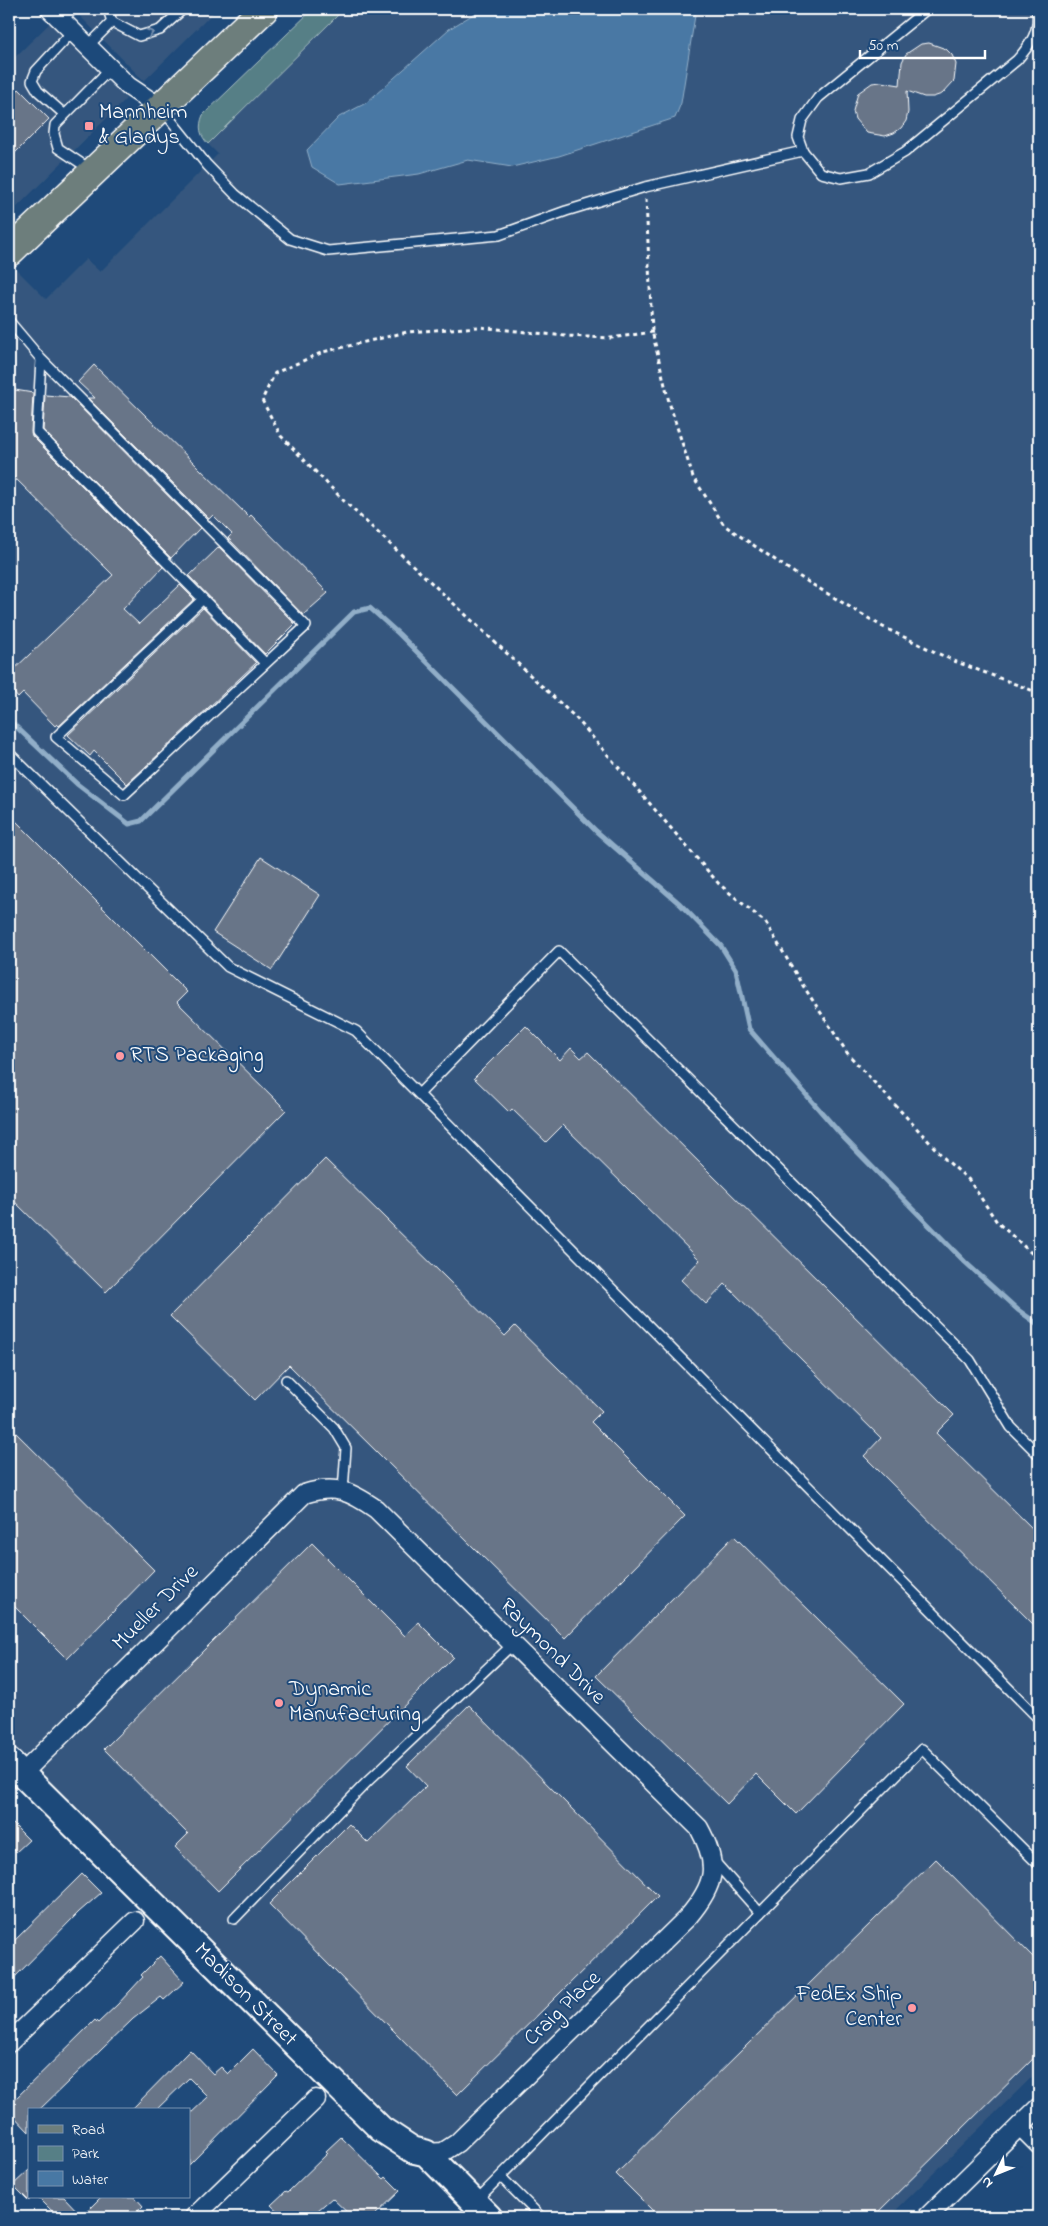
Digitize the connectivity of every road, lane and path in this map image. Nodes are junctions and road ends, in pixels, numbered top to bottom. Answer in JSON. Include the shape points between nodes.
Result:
{"nodes":[{"id":1,"x":108,"y":9,"type":"edge"},
{"id":2,"x":183,"y":9,"type":"edge"},
{"id":3,"x":264,"y":9,"type":"edge"},
{"id":4,"x":927,"y":9,"type":"edge"},
{"id":5,"x":1037,"y":9,"type":"edge"},
{"id":6,"x":64,"y":17,"type":"edge"},
{"id":7,"x":112,"y":22,"type":"junction"},
{"id":8,"x":88,"y":46,"type":"junction"},
{"id":9,"x":110,"y":69,"type":"junction"},
{"id":10,"x":161,"y":108,"type":"junction"},
{"id":11,"x":64,"y":114,"type":"junction"},
{"id":12,"x":802,"y":151,"type":"junction"},
{"id":13,"x":93,"y":172,"type":"junction"},
{"id":14,"x":645,"y":187,"type":"junction"},
{"id":15,"x":9,"y":252,"type":"edge"},
{"id":16,"x":9,"y":321,"type":"edge"},
{"id":17,"x":652,"y":332,"type":"junction"},
{"id":18,"x":41,"y":360,"type":"junction"},
{"id":19,"x":203,"y":599,"type":"junction"},
{"id":20,"x":265,"y":663,"type":"junction"},
{"id":21,"x":1039,"y":693,"type":"edge"},
{"id":22,"x":9,"y":753,"type":"edge"},
{"id":23,"x":420,"y":1093,"type":"junction"},
{"id":24,"x":1039,"y":1260,"type":"edge"},
{"id":25,"x":286,"y":1380,"type":"dead end"},
{"id":26,"x":1039,"y":1455,"type":"edge"},
{"id":27,"x":337,"y":1490,"type":"junction"},
{"id":28,"x":513,"y":1644,"type":"junction"},
{"id":29,"x":1039,"y":1719,"type":"edge"},
{"id":30,"x":15,"y":1767,"type":"edge"},
{"id":31,"x":1039,"y":1865,"type":"edge"},
{"id":32,"x":712,"y":1867,"type":"junction"},
{"id":33,"x":760,"y":1913,"type":"junction"},
{"id":34,"x":234,"y":1919,"type":"dead end"},
{"id":35,"x":135,"y":1921,"type":"dead end"},
{"id":36,"x":9,"y":2043,"type":"edge"},
{"id":37,"x":316,"y":2099,"type":"dead end"},
{"id":38,"x":1039,"y":2107,"type":"edge"},
{"id":39,"x":1020,"y":2126,"type":"junction"},
{"id":40,"x":1039,"y":2145,"type":"edge"},
{"id":41,"x":426,"y":2153,"type":"junction"},
{"id":42,"x":501,"y":2177,"type":"junction"},
{"id":43,"x":482,"y":2210,"type":"edge"},
{"id":44,"x":194,"y":2217,"type":"edge"},
{"id":45,"x":541,"y":2217,"type":"edge"},
{"id":46,"x":927,"y":2217,"type":"edge"}],
"edges":[{"from":1,"to":7,"type":"lane"},
{"from":7,"to":2,"type":"lane","one_way":true,"via":[[139,36],[160,30]]},
{"from":3,"to":10,"type":"main road"},
{"from":4,"to":12,"type":"lane","via":[[818,98],[802,120],[798,137]]},
{"from":5,"to":12,"type":"lane","via":[[1039,22],[1031,44],[1017,60],[904,152],[869,173],[841,178],[821,173]]},
{"from":6,"to":8,"type":"street"},
{"from":6,"to":11,"type":"lane","via":[[32,81],[38,91]]},
{"from":7,"to":8,"type":"lane"},
{"from":8,"to":9,"type":"street"},
{"from":9,"to":10,"type":"street","via":[[128,86]]},
{"from":9,"to":11,"type":"lane"},
{"from":10,"to":13,"type":"main road"},
{"from":10,"to":14,"type":"lane","via":[[236,194],[290,238],[328,251],[499,235]]},
{"from":11,"to":13,"type":"lane","via":[[54,134],[58,148]]},
{"from":12,"to":14,"type":"lane"},
{"from":13,"to":15,"type":"main road"},
{"from":14,"to":17,"type":"path"},
{"from":16,"to":18,"type":"lane"},
{"from":17,"to":21,"type":"path","via":[[669,402],[693,477],[724,525],[800,577],[884,627],[954,661]]},
{"from":17,"to":24,"type":"path","via":[[611,338],[479,327],[407,332],[323,352],[275,373],[262,400],[281,436],[344,501],[576,718],[719,884],[766,922],[848,1054],[946,1160],[969,1180],[997,1222]]},
{"from":18,"to":19,"type":"lane","via":[[37,432]]},
{"from":18,"to":20,"type":"lane","via":[[306,626]]},
{"from":19,"to":20,"type":"lane"},
{"from":19,"to":20,"type":"lane","via":[[56,737],[124,795]]},
{"from":22,"to":23,"type":"lane","via":[[228,967],[356,1031]]},
{"from":23,"to":26,"type":"lane","via":[[560,951],[970,1360],[1011,1427]]},
{"from":23,"to":29,"type":"lane"},
{"from":25,"to":27,"type":"lane","via":[[334,1428],[346,1448]]},
{"from":27,"to":28,"type":"street","name":"Raymond Drive","via":[[361,1498],[376,1509]]},
{"from":27,"to":30,"type":"street","name":"Mueller Drive","via":[[304,1494],[293,1503]]},
{"from":28,"to":32,"type":"street","name":"Raymond Drive","via":[[699,1828],[707,1843]]},
{"from":28,"to":34,"type":"lane","via":[[367,1782]]},
{"from":30,"to":41,"type":"street","name":"Madison Street","via":[[381,2129],[413,2150]]},
{"from":31,"to":33,"type":"lane","via":[[922,1749]]},
{"from":32,"to":33,"type":"lane"},
{"from":32,"to":41,"type":"street","name":"Craig Place","via":[[708,1890],[688,1917],[458,2143],[443,2152]]},
{"from":33,"to":42,"type":"lane"},
{"from":35,"to":36,"type":"street"},
{"from":37,"to":44,"type":"street"},
{"from":38,"to":39,"type":"street"},
{"from":39,"to":40,"type":"street"},
{"from":39,"to":46,"type":"street"},
{"from":41,"to":43,"type":"street","name":"Madison Street"},
{"from":42,"to":43,"type":"lane"},
{"from":42,"to":45,"type":"lane"}]}
